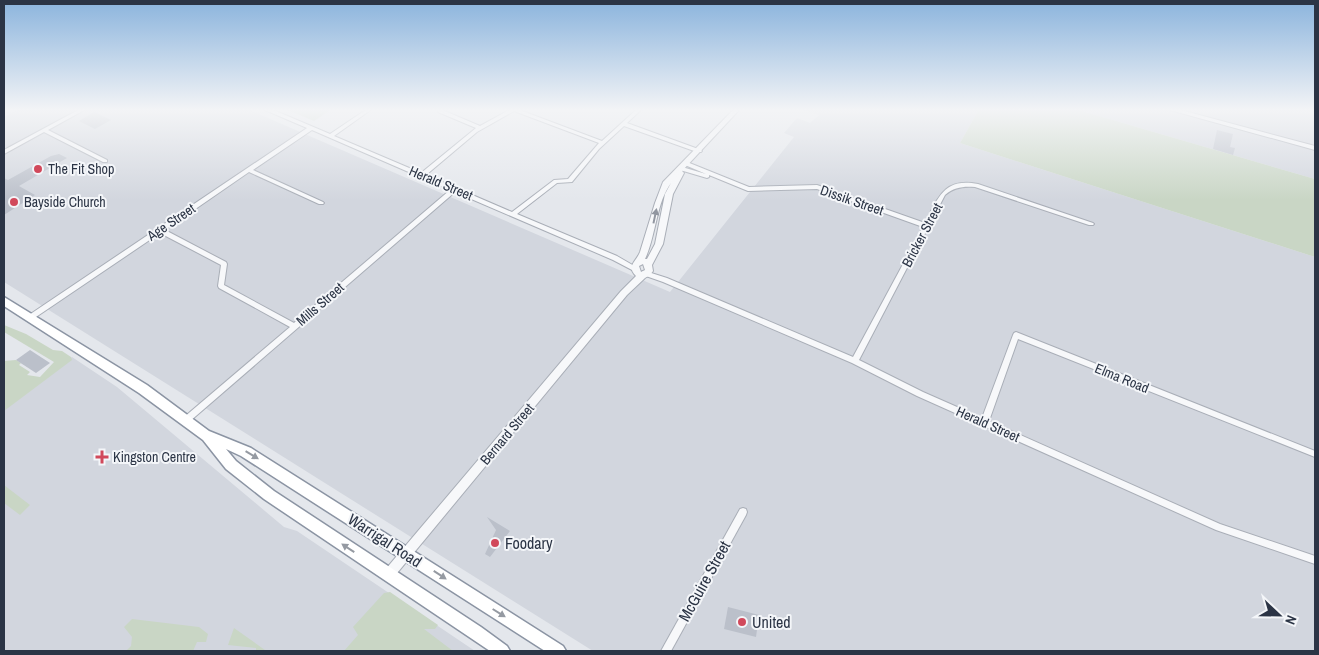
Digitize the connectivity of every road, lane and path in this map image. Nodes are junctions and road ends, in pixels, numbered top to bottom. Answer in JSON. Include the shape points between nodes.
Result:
{"nodes":[{"id":1,"x":27,"y":140,"type":"edge"},
{"id":2,"x":63,"y":140,"type":"edge"},
{"id":3,"x":294,"y":140,"type":"edge"},
{"id":4,"x":338,"y":140,"type":"edge"},
{"id":5,"x":466,"y":140,"type":"edge"},
{"id":6,"x":595,"y":140,"type":"edge"},
{"id":7,"x":608,"y":140,"type":"edge"},
{"id":8,"x":667,"y":140,"type":"edge"},
{"id":9,"x":709,"y":140,"type":"edge"},
{"id":10,"x":1284,"y":140,"type":"edge"},
{"id":11,"x":604,"y":143,"type":"junction"},
{"id":12,"x":1315,"y":148,"type":"edge"},
{"id":13,"x":698,"y":151,"type":"junction"},
{"id":14,"x":4,"y":152,"type":"edge"},
{"id":15,"x":105,"y":161,"type":"dead end"},
{"id":16,"x":685,"y":166,"type":"junction"},
{"id":17,"x":248,"y":170,"type":"junction"},
{"id":18,"x":422,"y":175,"type":"junction"},
{"id":19,"x":454,"y":189,"type":"junction"},
{"id":20,"x":320,"y":203,"type":"dead end"},
{"id":21,"x":513,"y":214,"type":"junction"},
{"id":22,"x":1091,"y":224,"type":"dead end"},
{"id":23,"x":927,"y":226,"type":"junction"},
{"id":24,"x":160,"y":230,"type":"junction"},
{"id":25,"x":642,"y":268,"type":"junction"},
{"id":26,"x":4,"y":301,"type":"edge"},
{"id":27,"x":31,"y":317,"type":"junction"},
{"id":28,"x":294,"y":326,"type":"junction"},
{"id":29,"x":855,"y":362,"type":"junction"},
{"id":30,"x":186,"y":420,"type":"junction"},
{"id":31,"x":984,"y":422,"type":"junction"},
{"id":32,"x":207,"y":436,"type":"junction"},
{"id":33,"x":1315,"y":454,"type":"edge"},
{"id":34,"x":743,"y":512,"type":"dead end"},
{"id":35,"x":407,"y":554,"type":"junction"},
{"id":36,"x":1315,"y":560,"type":"edge"},
{"id":37,"x":389,"y":574,"type":"junction"},
{"id":38,"x":502,"y":651,"type":"edge"},
{"id":39,"x":558,"y":651,"type":"edge"},
{"id":40,"x":666,"y":651,"type":"edge"}],
"edges":[{"from":1,"to":14,"type":"street"},
{"from":2,"to":15,"type":"street"},
{"from":3,"to":17,"type":"street","name":"Age Street"},
{"from":4,"to":18,"type":"street","name":"Herald Street"},
{"from":5,"to":18,"type":"street"},
{"from":6,"to":11,"type":"street"},
{"from":7,"to":11,"type":"street"},
{"from":8,"to":13,"type":"street"},
{"from":9,"to":13,"type":"street","name":"Bernard Street"},
{"from":10,"to":12,"type":"street"},
{"from":11,"to":21,"type":"street","via":[[570,181],[556,181]]},
{"from":13,"to":16,"type":"street","name":"Bernard Street"},
{"from":16,"to":23,"type":"street","name":"Dissik Street","via":[[753,190],[814,187]]},
{"from":16,"to":25,"type":"street","name":"Bernard Street","via":[[669,194],[663,233]]},
{"from":17,"to":20,"type":"street"},
{"from":17,"to":24,"type":"street","name":"Age Street"},
{"from":18,"to":19,"type":"street","name":"Herald Street"},
{"from":19,"to":21,"type":"street","name":"Herald Street"},
{"from":19,"to":28,"type":"street","name":"Mills Street"},
{"from":21,"to":25,"type":"street","name":"Herald Street"},
{"from":22,"to":23,"type":"street","name":"Bricker Street","via":[[968,184],[945,191]]},
{"from":23,"to":29,"type":"street","name":"Bricker Street"},
{"from":24,"to":27,"type":"street","name":"Age Street"},
{"from":24,"to":28,"type":"street","via":[[224,264],[221,286]]},
{"from":25,"to":29,"type":"street","name":"Herald Street"},
{"from":25,"to":35,"type":"street","name":"Bernard Street"},
{"from":26,"to":27,"type":"highway","name":"Warrigal Road"},
{"from":27,"to":30,"type":"highway","name":"Warrigal Road","via":[[137,384]]},
{"from":28,"to":30,"type":"street","name":"Mills Street"},
{"from":29,"to":31,"type":"street","name":"Herald Street"},
{"from":30,"to":32,"type":"highway","name":"Warrigal Road"},
{"from":31,"to":33,"type":"street","name":"Elma Road","via":[[1016,336]]},
{"from":31,"to":36,"type":"street","name":"Herald Street","via":[[1219,527]]},
{"from":32,"to":35,"type":"highway","name":"Warrigal Road","one_way":true,"via":[[246,452]]},
{"from":37,"to":32,"type":"highway","name":"Warrigal Road","one_way":true,"via":[[269,495],[231,464]]},
{"from":34,"to":40,"type":"street","name":"McGuire Street"},
{"from":35,"to":37,"type":"street","name":"Bernard Street"},
{"from":35,"to":39,"type":"highway","name":"Warrigal Road","one_way":true},
{"from":37,"to":38,"type":"highway","name":"Warrigal Road"}]}
